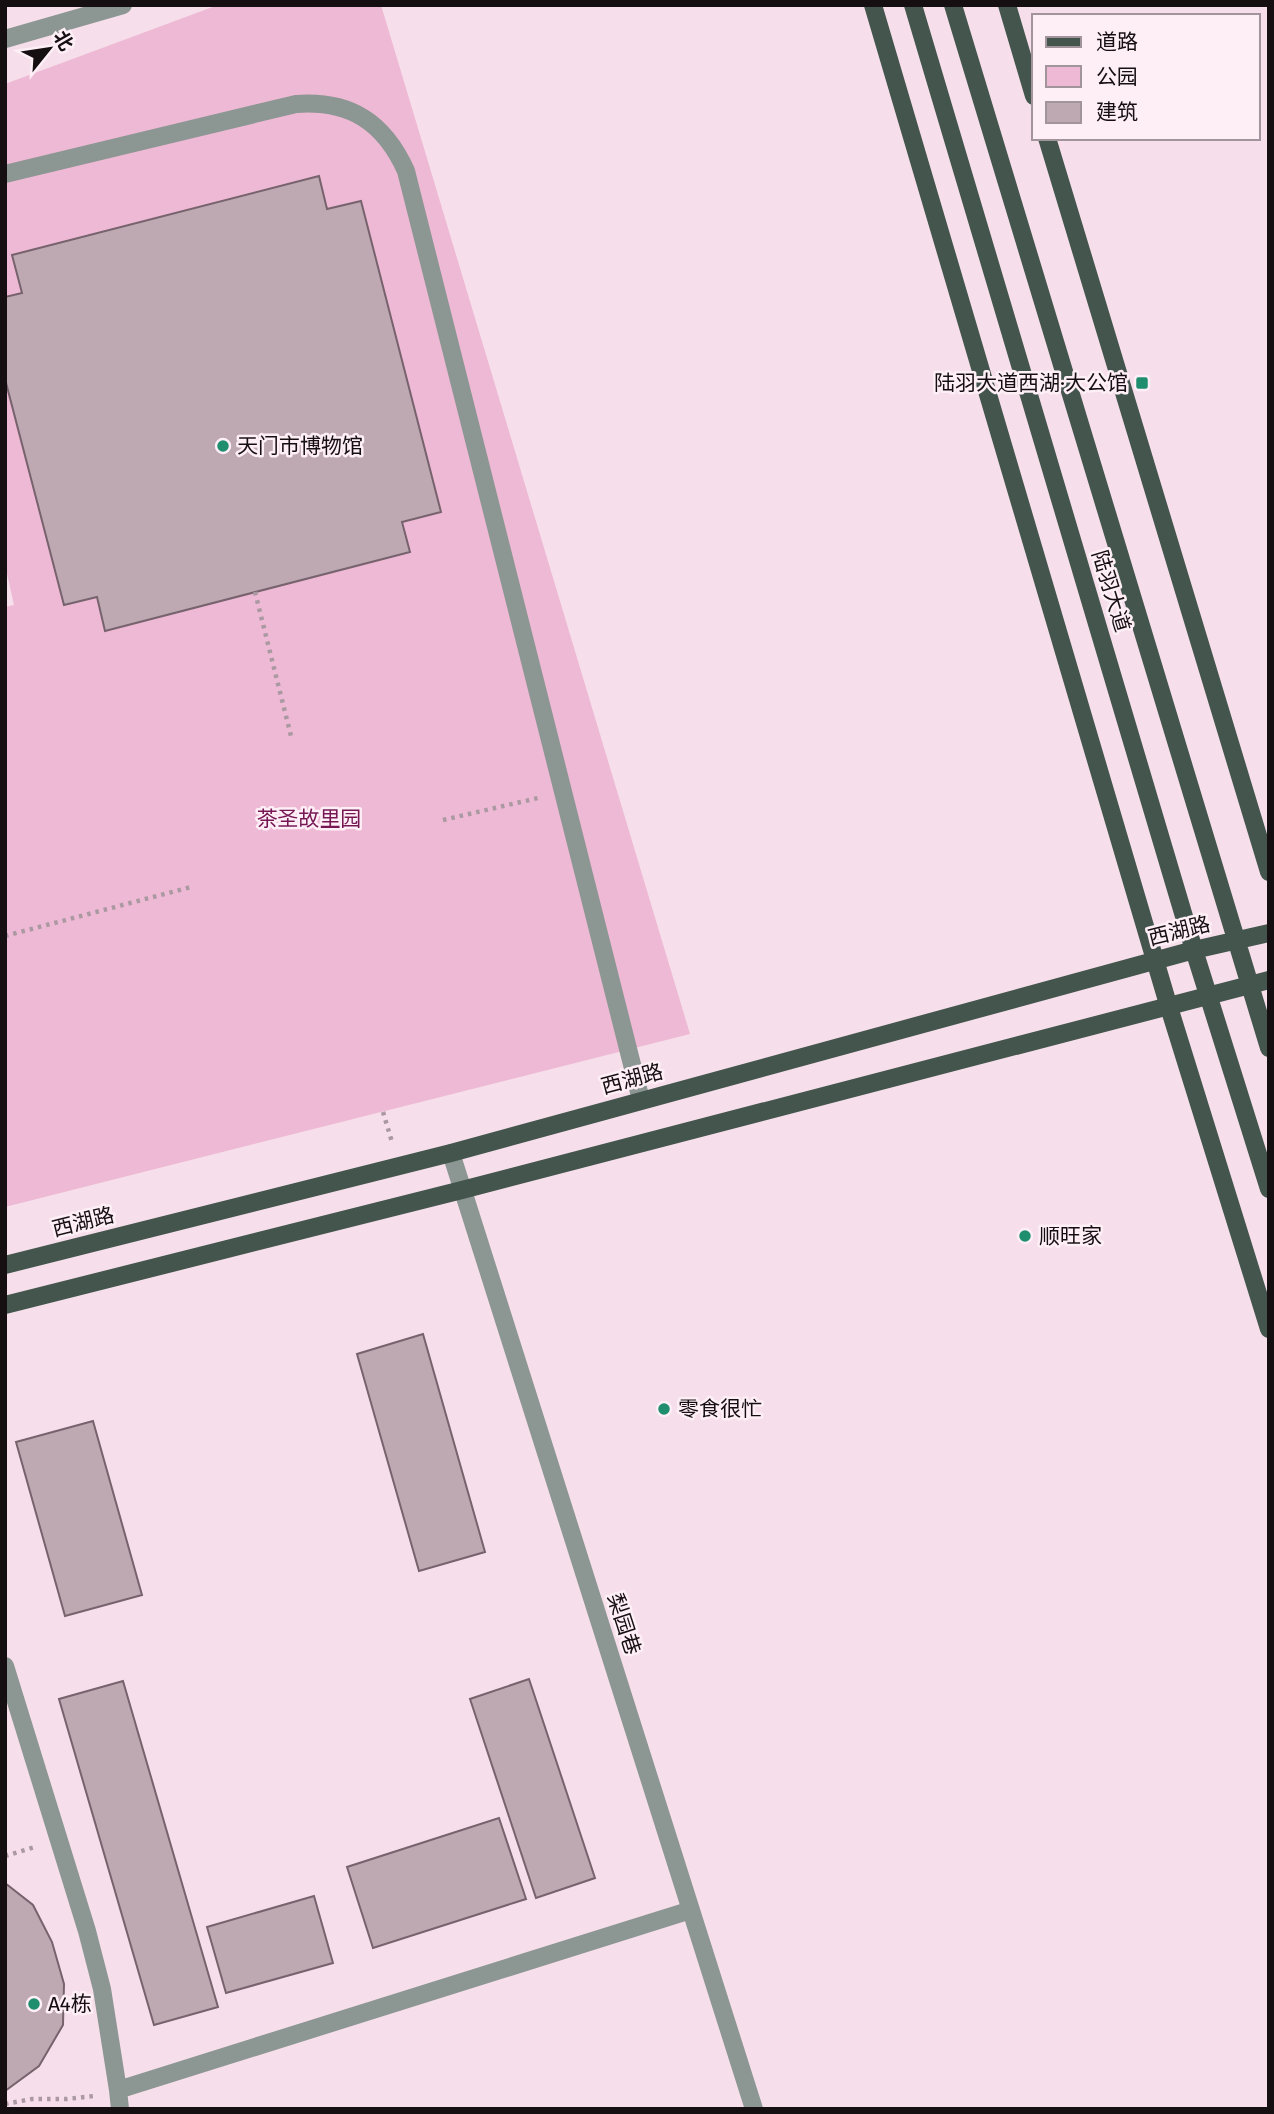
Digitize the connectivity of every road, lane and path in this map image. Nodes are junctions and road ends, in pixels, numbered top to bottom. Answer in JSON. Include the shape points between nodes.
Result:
{"nodes":[{"id":1,"x":123,"y":5,"type":"edge"},
{"id":2,"x":873,"y":5,"type":"edge"},
{"id":3,"x":914,"y":5,"type":"edge"},
{"id":4,"x":953,"y":5,"type":"edge"},
{"id":5,"x":1007,"y":5,"type":"edge"},
{"id":6,"x":5,"y":39,"type":"edge"},
{"id":7,"x":1032,"y":89,"type":"edge"},
{"id":8,"x":1048,"y":140,"type":"edge"},
{"id":9,"x":5,"y":174,"type":"edge"},
{"id":10,"x":255,"y":592,"type":"dead end"},
{"id":11,"x":291,"y":736,"type":"dead end"},
{"id":12,"x":562,"y":792,"type":"junction"},
{"id":13,"x":443,"y":820,"type":"dead end"},
{"id":14,"x":1269,"y":872,"type":"edge"},
{"id":15,"x":191,"y":887,"type":"dead end"},
{"id":16,"x":1269,"y":933,"type":"edge"},
{"id":17,"x":5,"y":936,"type":"edge"},
{"id":18,"x":1236,"y":941,"type":"junction"},
{"id":19,"x":1194,"y":950,"type":"junction"},
{"id":20,"x":1156,"y":960,"type":"junction"},
{"id":21,"x":1269,"y":980,"type":"edge"},
{"id":22,"x":1249,"y":985,"type":"junction"},
{"id":23,"x":1208,"y":994,"type":"junction"},
{"id":24,"x":1168,"y":1004,"type":"junction"},
{"id":25,"x":1269,"y":1048,"type":"edge"},
{"id":26,"x":641,"y":1100,"type":"junction"},
{"id":27,"x":450,"y":1153,"type":"junction"},
{"id":28,"x":1269,"y":1189,"type":"edge"},
{"id":29,"x":462,"y":1190,"type":"junction"},
{"id":30,"x":5,"y":1265,"type":"edge"},
{"id":31,"x":5,"y":1305,"type":"edge"},
{"id":32,"x":1269,"y":1329,"type":"edge"},
{"id":33,"x":5,"y":1666,"type":"edge"},
{"id":34,"x":691,"y":1910,"type":"junction"},
{"id":35,"x":118,"y":2090,"type":"junction"},
{"id":36,"x":5,"y":2104,"type":"edge"},
{"id":37,"x":120,"y":2109,"type":"edge"},
{"id":38,"x":754,"y":2109,"type":"edge"}],
"edges":[{"from":1,"to":6,"type":"street"},
{"from":2,"to":20,"type":"main road"},
{"from":3,"to":19,"type":"main road","name":"陆羽大道"},
{"from":4,"to":18,"type":"main road","name":"陆羽大道"},
{"from":5,"to":7,"type":"main road"},
{"from":8,"to":14,"type":"main road"},
{"from":9,"to":12,"type":"street","via":[[296,104],[329,104],[350,110],[384,134],[406,171]]},
{"from":10,"to":11,"type":"path"},
{"from":12,"to":13,"type":"path"},
{"from":12,"to":26,"type":"street"},
{"from":15,"to":17,"type":"path"},
{"from":16,"to":18,"type":"main road","name":"西湖路"},
{"from":18,"to":19,"type":"main road","name":"西湖路"},
{"from":18,"to":22,"type":"main road","name":"陆羽大道"},
{"from":19,"to":20,"type":"main road","name":"西湖路"},
{"from":19,"to":23,"type":"main road","name":"陆羽大道"},
{"from":20,"to":24,"type":"main road"},
{"from":20,"to":26,"type":"main road","name":"西湖路"},
{"from":21,"to":22,"type":"main road"},
{"from":22,"to":23,"type":"main road"},
{"from":22,"to":25,"type":"main road","name":"陆羽大道"},
{"from":23,"to":24,"type":"main road"},
{"from":23,"to":28,"type":"main road","name":"陆羽大道"},
{"from":24,"to":29,"type":"main road"},
{"from":24,"to":32,"type":"main road"},
{"from":26,"to":27,"type":"main road","name":"西湖路"},
{"from":27,"to":29,"type":"street","name":"梨园巷"},
{"from":27,"to":30,"type":"main road","name":"西湖路"},
{"from":29,"to":31,"type":"main road"},
{"from":29,"to":34,"type":"street","name":"梨园巷"},
{"from":33,"to":35,"type":"street","via":[[87,1931],[102,1989]]},
{"from":34,"to":35,"type":"street"},
{"from":34,"to":38,"type":"street","name":"梨园巷"},
{"from":35,"to":36,"type":"path","via":[[90,2097]]},
{"from":35,"to":37,"type":"street"}]}
